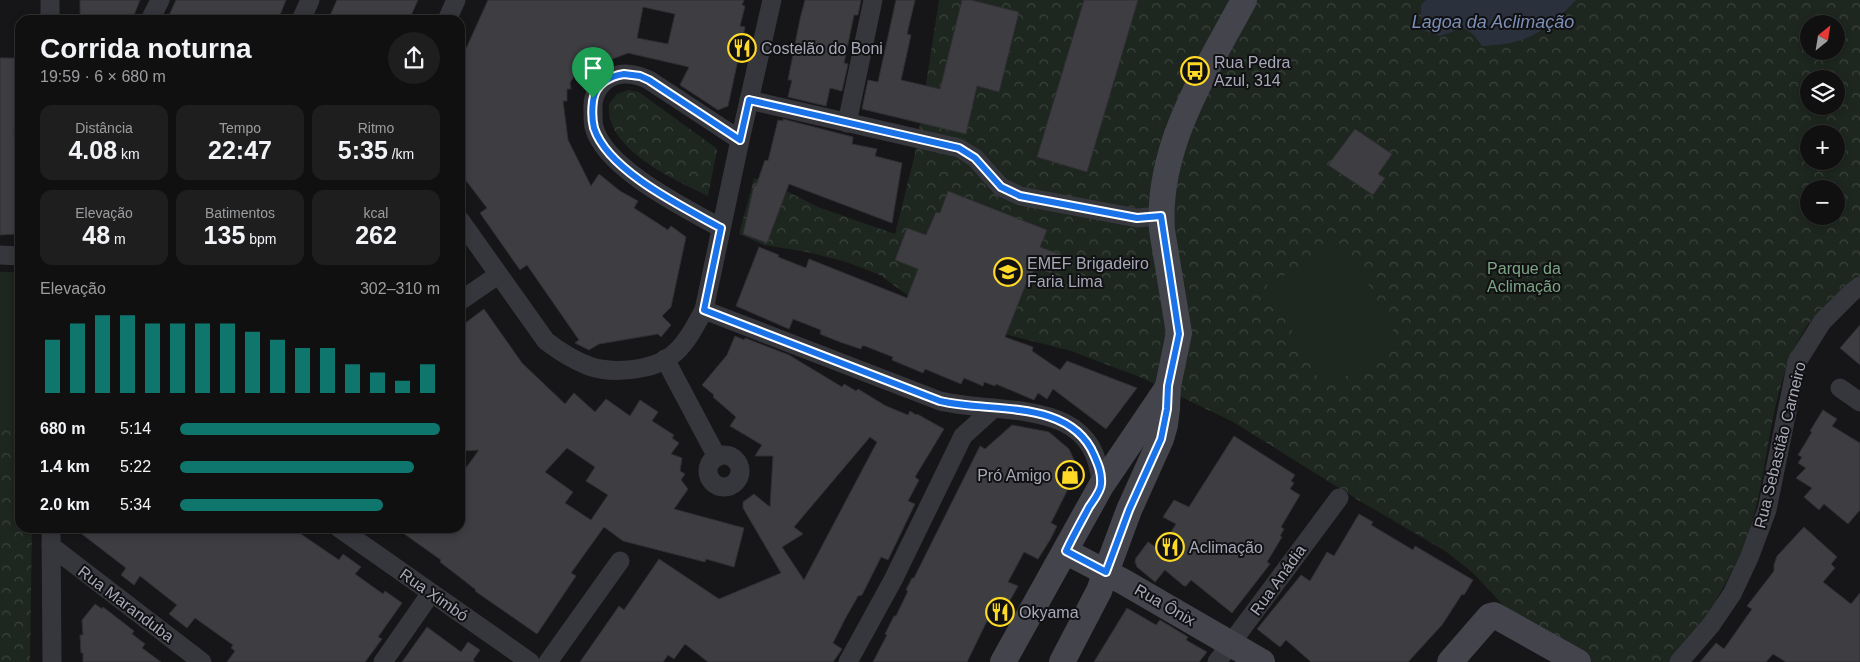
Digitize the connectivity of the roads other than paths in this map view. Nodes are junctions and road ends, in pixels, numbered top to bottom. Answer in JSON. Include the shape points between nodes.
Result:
{"nodes":[{"id":1,"x":50,"y":0,"type":"edge"},
{"id":2,"x":160,"y":0,"type":"edge"},
{"id":3,"x":310,"y":0,"type":"edge"},
{"id":4,"x":456,"y":0,"type":"edge"},
{"id":5,"x":772,"y":0,"type":"edge"},
{"id":6,"x":873,"y":0,"type":"edge"},
{"id":7,"x":1244,"y":0,"type":"edge"},
{"id":8,"x":50,"y":15,"type":"edge"},
{"id":9,"x":152,"y":15,"type":"edge"},
{"id":10,"x":303,"y":15,"type":"edge"},
{"id":11,"x":449,"y":15,"type":"edge"},
{"id":12,"x":749,"y":100,"type":"junction"},
{"id":13,"x":847,"y":123,"type":"junction"},
{"id":14,"x":740,"y":140,"type":"junction"},
{"id":15,"x":1161,"y":216,"type":"junction"},
{"id":16,"x":465,"y":227,"type":"edge"},
{"id":17,"x":721,"y":228,"type":"junction"},
{"id":18,"x":0,"y":256,"type":"edge"},
{"id":19,"x":15,"y":256,"type":"edge"},
{"id":20,"x":498,"y":275,"type":"junction"},
{"id":21,"x":1860,"y":286,"type":"edge"},
{"id":22,"x":465,"y":298,"type":"edge"},
{"id":23,"x":704,"y":310,"type":"junction"},
{"id":24,"x":665,"y":359,"type":"junction"},
{"id":25,"x":1168,"y":386,"type":"junction"},
{"id":26,"x":1840,"y":388,"type":"dead end"},
{"id":27,"x":1860,"y":402,"type":"edge"},
{"id":28,"x":994,"y":408,"type":"junction"},
{"id":29,"x":717,"y":457,"type":"dead end"},
{"id":30,"x":1101,"y":486,"type":"junction"},
{"id":31,"x":1339,"y":498,"type":"dead end"},
{"id":32,"x":51,"y":533,"type":"edge"},
{"id":33,"x":346,"y":533,"type":"edge"},
{"id":34,"x":51,"y":546,"type":"junction"},
{"id":35,"x":1066,"y":551,"type":"junction"},
{"id":36,"x":620,"y":561,"type":"dead end"},
{"id":37,"x":1106,"y":572,"type":"junction"},
{"id":38,"x":431,"y":593,"type":"junction"},
{"id":39,"x":1224,"y":653,"type":"edge"},
{"id":40,"x":52,"y":662,"type":"edge"},
{"id":41,"x":202,"y":662,"type":"edge"},
{"id":42,"x":383,"y":662,"type":"edge"},
{"id":43,"x":530,"y":662,"type":"edge"},
{"id":44,"x":548,"y":662,"type":"edge"},
{"id":45,"x":848,"y":662,"type":"edge"},
{"id":46,"x":1003,"y":662,"type":"edge"},
{"id":47,"x":1062,"y":662,"type":"edge"},
{"id":48,"x":1262,"y":662,"type":"edge"},
{"id":49,"x":1450,"y":662,"type":"edge"},
{"id":50,"x":1578,"y":662,"type":"edge"},
{"id":51,"x":1679,"y":662,"type":"edge"}],
"edges":[{"from":1,"to":8,"type":"street"},
{"from":2,"to":9,"type":"street"},
{"from":3,"to":10,"type":"street"},
{"from":4,"to":11,"type":"street"},
{"from":5,"to":12,"type":"street"},
{"from":6,"to":13,"type":"street"},
{"from":7,"to":15,"type":"street","via":[[1201,80],[1170,154]]},
{"from":12,"to":13,"type":"street"},
{"from":12,"to":14,"type":"street"},
{"from":13,"to":15,"type":"street","via":[[963,150],[975,158],[1001,187],[1020,196],[1137,218]]},
{"from":14,"to":17,"type":"street"},
{"from":14,"to":17,"type":"street","via":[[640,76],[611,76],[599,86],[593,98],[594,127],[612,156],[641,180]]},
{"from":15,"to":25,"type":"street","via":[[1179,334]]},
{"from":16,"to":20,"type":"street"},
{"from":17,"to":23,"type":"street"},
{"from":18,"to":19,"type":"street"},
{"from":20,"to":22,"type":"street"},
{"from":20,"to":24,"type":"street","via":[[546,341],[565,355],[590,367],[618,370],[647,368]]},
{"from":21,"to":51,"type":"street","name":"Rua Sebastião Carneiro","via":[[1822,322],[1797,362],[1767,510],[1749,558],[1732,594]]},
{"from":23,"to":24,"type":"street","via":[[683,344]]},
{"from":23,"to":28,"type":"street","via":[[940,401]]},
{"from":24,"to":29,"type":"street"},
{"from":25,"to":30,"type":"street"},
{"from":25,"to":37,"type":"street","via":[[1161,439]]},
{"from":26,"to":27,"type":"street"},
{"from":28,"to":30,"type":"street","via":[[1040,414],[1059,419],[1074,428],[1092,449],[1100,470]]},
{"from":28,"to":45,"type":"street","via":[[963,436],[893,580]]},
{"from":30,"to":35,"type":"street"},
{"from":31,"to":39,"type":"street","name":"Rua Anádia"},
{"from":32,"to":34,"type":"street"},
{"from":33,"to":38,"type":"street","name":"Rua Ximbó"},
{"from":34,"to":40,"type":"street"},
{"from":34,"to":41,"type":"street","name":"Rua Maranduba"},
{"from":35,"to":37,"type":"street","name":"Rua Ônix"},
{"from":35,"to":46,"type":"street"},
{"from":36,"to":44,"type":"street"},
{"from":37,"to":39,"type":"street","name":"Rua Ônix"},
{"from":37,"to":47,"type":"street"},
{"from":38,"to":42,"type":"street"},
{"from":38,"to":43,"type":"street","name":"Rua Ximbó"},
{"from":39,"to":48,"type":"street","name":"Rua Ônix"},
{"from":49,"to":50,"type":"street","via":[[1492,615]]}]}
